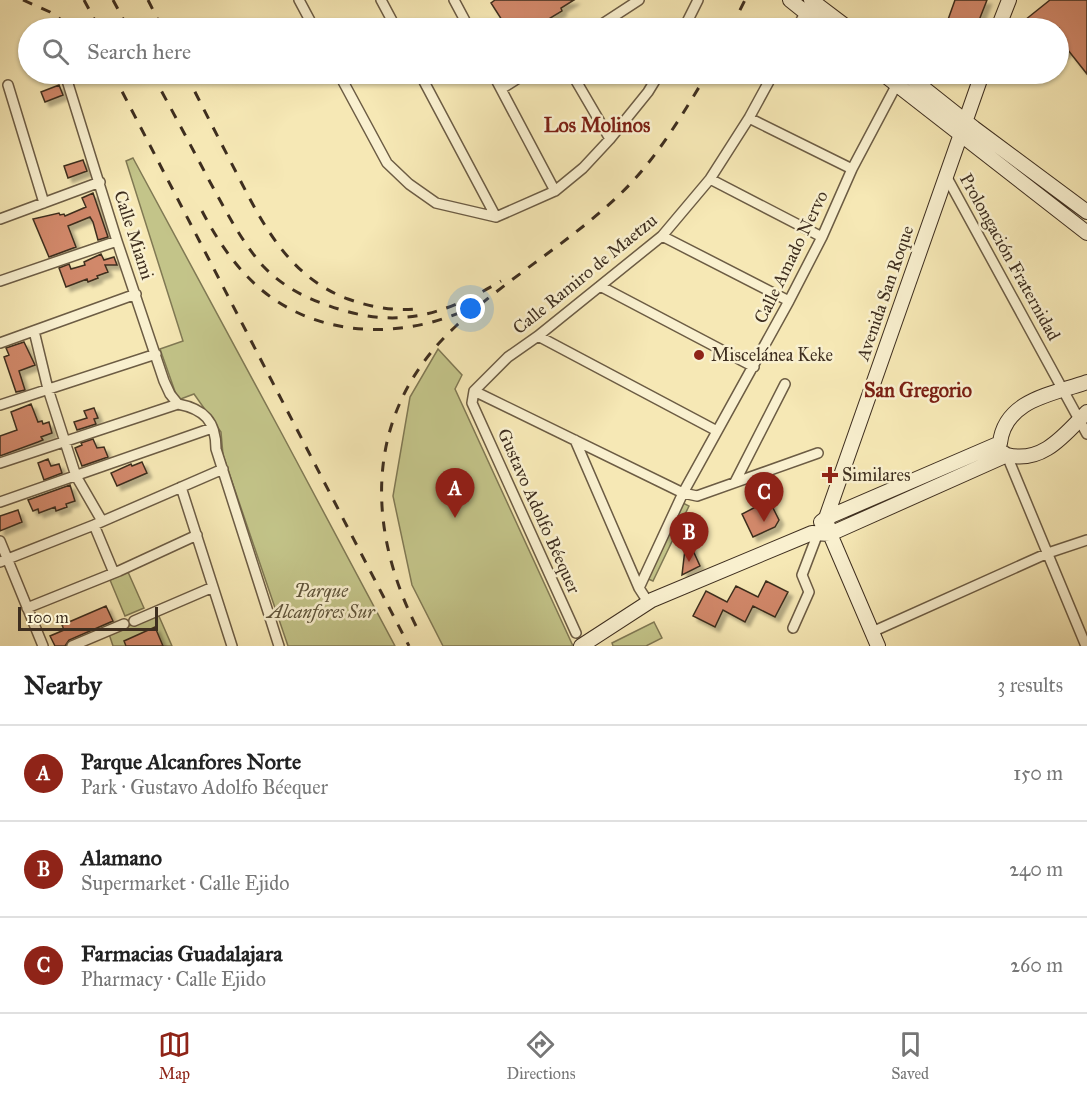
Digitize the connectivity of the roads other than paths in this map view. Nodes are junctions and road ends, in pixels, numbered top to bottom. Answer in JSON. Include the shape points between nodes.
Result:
{"nodes":[{"id":1,"x":299,"y":0,"type":"edge"},
{"id":2,"x":381,"y":0,"type":"edge"},
{"id":3,"x":454,"y":0,"type":"edge"},
{"id":4,"x":639,"y":0,"type":"edge"},
{"id":5,"x":698,"y":0,"type":"edge"},
{"id":6,"x":790,"y":0,"type":"edge"},
{"id":7,"x":1008,"y":0,"type":"edge"},
{"id":8,"x":808,"y":6,"type":"edge"},
{"id":9,"x":309,"y":18,"type":"edge"},
{"id":10,"x":391,"y":18,"type":"edge"},
{"id":11,"x":464,"y":18,"type":"edge"},
{"id":12,"x":611,"y":18,"type":"edge"},
{"id":13,"x":689,"y":18,"type":"edge"},
{"id":14,"x":817,"y":18,"type":"edge"},
{"id":15,"x":830,"y":18,"type":"edge"},
{"id":16,"x":1002,"y":18,"type":"edge"},
{"id":17,"x":68,"y":84,"type":"edge"},
{"id":18,"x":344,"y":84,"type":"edge"},
{"id":19,"x":425,"y":84,"type":"edge"},
{"id":20,"x":499,"y":84,"type":"edge"},
{"id":21,"x":508,"y":84,"type":"edge"},
{"id":22,"x":578,"y":84,"type":"edge"},
{"id":23,"x":653,"y":84,"type":"edge"},
{"id":24,"x":768,"y":84,"type":"edge"},
{"id":25,"x":898,"y":84,"type":"edge"},
{"id":26,"x":906,"y":84,"type":"edge"},
{"id":27,"x":909,"y":84,"type":"edge"},
{"id":28,"x":978,"y":84,"type":"edge"},
{"id":29,"x":8,"y":85,"type":"dead end"},
{"id":30,"x":501,"y":88,"type":"junction"},
{"id":31,"x":749,"y":118,"type":"junction"},
{"id":32,"x":965,"y":120,"type":"junction"},
{"id":33,"x":960,"y":134,"type":"junction"},
{"id":34,"x":610,"y":139,"type":"junction"},
{"id":35,"x":852,"y":169,"type":"junction"},
{"id":36,"x":945,"y":174,"type":"junction"},
{"id":37,"x":710,"y":179,"type":"junction"},
{"id":38,"x":100,"y":182,"type":"junction"},
{"id":39,"x":555,"y":191,"type":"junction"},
{"id":40,"x":44,"y":203,"type":"junction"},
{"id":41,"x":1087,"y":212,"type":"edge"},
{"id":42,"x":496,"y":217,"type":"junction"},
{"id":43,"x":0,"y":219,"type":"edge"},
{"id":44,"x":1087,"y":232,"type":"edge"},
{"id":45,"x":662,"y":236,"type":"junction"},
{"id":46,"x":822,"y":237,"type":"junction"},
{"id":47,"x":117,"y":241,"type":"junction"},
{"id":48,"x":0,"y":281,"type":"edge"},
{"id":49,"x":600,"y":286,"type":"junction"},
{"id":50,"x":136,"y":294,"type":"junction"},
{"id":51,"x":789,"y":301,"type":"junction"},
{"id":52,"x":34,"y":331,"type":"junction"},
{"id":53,"x":538,"y":336,"type":"junction"},
{"id":54,"x":0,"y":343,"type":"edge"},
{"id":55,"x":156,"y":354,"type":"junction"},
{"id":56,"x":754,"y":367,"type":"junction"},
{"id":57,"x":1087,"y":382,"type":"edge"},
{"id":58,"x":785,"y":384,"type":"dead end"},
{"id":59,"x":48,"y":389,"type":"junction"},
{"id":60,"x":1063,"y":389,"type":"junction"},
{"id":61,"x":474,"y":391,"type":"junction"},
{"id":62,"x":178,"y":404,"type":"junction"},
{"id":63,"x":0,"y":405,"type":"edge"},
{"id":64,"x":1083,"y":416,"type":"edge"},
{"id":65,"x":212,"y":428,"type":"junction"},
{"id":66,"x":717,"y":431,"type":"junction"},
{"id":67,"x":1087,"y":434,"type":"edge"},
{"id":68,"x":575,"y":440,"type":"junction"},
{"id":69,"x":65,"y":442,"type":"junction"},
{"id":70,"x":1000,"y":442,"type":"junction"},
{"id":71,"x":818,"y":453,"type":"dead end"},
{"id":72,"x":1007,"y":455,"type":"junction"},
{"id":73,"x":0,"y":463,"type":"edge"},
{"id":74,"x":223,"y":469,"type":"junction"},
{"id":75,"x":76,"y":476,"type":"junction"},
{"id":76,"x":735,"y":482,"type":"junction"},
{"id":77,"x":181,"y":487,"type":"junction"},
{"id":78,"x":683,"y":493,"type":"junction"},
{"id":79,"x":0,"y":502,"type":"edge"},
{"id":80,"x":826,"y":518,"type":"junction"},
{"id":81,"x":98,"y":523,"type":"junction"},
{"id":82,"x":820,"y":534,"type":"junction"},
{"id":83,"x":197,"y":535,"type":"junction"},
{"id":84,"x":1087,"y":540,"type":"edge"},
{"id":85,"x":0,"y":541,"type":"edge"},
{"id":86,"x":1048,"y":553,"type":"junction"},
{"id":87,"x":4,"y":560,"type":"edge"},
{"id":88,"x":116,"y":572,"type":"junction"},
{"id":89,"x":213,"y":586,"type":"junction"},
{"id":90,"x":639,"y":588,"type":"junction"},
{"id":91,"x":648,"y":602,"type":"junction"},
{"id":92,"x":27,"y":609,"type":"junction"},
{"id":93,"x":134,"y":621,"type":"dead end"},
{"id":94,"x":124,"y":624,"type":"dead end"},
{"id":95,"x":1083,"y":626,"type":"edge"},
{"id":96,"x":793,"y":628,"type":"dead end"},
{"id":97,"x":872,"y":632,"type":"junction"},
{"id":98,"x":576,"y":633,"type":"dead end"},
{"id":99,"x":43,"y":646,"type":"edge"},
{"id":100,"x":72,"y":646,"type":"edge"},
{"id":101,"x":232,"y":646,"type":"edge"},
{"id":102,"x":279,"y":646,"type":"edge"},
{"id":103,"x":581,"y":646,"type":"edge"},
{"id":104,"x":878,"y":646,"type":"edge"},
{"id":105,"x":1086,"y":646,"type":"edge"}],
"edges":[{"from":1,"to":9,"type":"street"},
{"from":2,"to":10,"type":"street"},
{"from":3,"to":11,"type":"street"},
{"from":4,"to":12,"type":"street"},
{"from":5,"to":13,"type":"street"},
{"from":6,"to":8,"type":"street"},
{"from":7,"to":16,"type":"street"},
{"from":8,"to":14,"type":"street"},
{"from":8,"to":15,"type":"street"},
{"from":17,"to":38,"type":"street","name":"Calle Miami"},
{"from":18,"to":42,"type":"street","via":[[387,163],[409,184],[436,203]]},
{"from":19,"to":42,"type":"street"},
{"from":20,"to":30,"type":"street"},
{"from":21,"to":30,"type":"street"},
{"from":22,"to":34,"type":"street"},
{"from":23,"to":34,"type":"street"},
{"from":24,"to":31,"type":"street","name":"Calle Ramiro de Maetzu"},
{"from":25,"to":35,"type":"street","name":"Calle Amado Nervo"},
{"from":26,"to":33,"type":"street"},
{"from":27,"to":32,"type":"street"},
{"from":28,"to":32,"type":"street","name":"Avenida San Roque"},
{"from":29,"to":40,"type":"street"},
{"from":30,"to":39,"type":"street"},
{"from":31,"to":35,"type":"street"},
{"from":31,"to":37,"type":"street","name":"Calle Ramiro de Maetzu"},
{"from":32,"to":33,"type":"street","name":"Avenida San Roque"},
{"from":32,"to":41,"type":"street"},
{"from":33,"to":36,"type":"street","name":"Avenida San Roque"},
{"from":33,"to":44,"type":"street"},
{"from":34,"to":39,"type":"street"},
{"from":35,"to":46,"type":"street","name":"Calle Amado Nervo"},
{"from":36,"to":60,"type":"street","name":"Prolongación Fraternidad"},
{"from":36,"to":80,"type":"street","name":"Avenida San Roque"},
{"from":37,"to":45,"type":"street","name":"Calle Ramiro de Maetzu"},
{"from":37,"to":46,"type":"street"},
{"from":38,"to":40,"type":"street"},
{"from":38,"to":47,"type":"street","name":"Calle Miami"},
{"from":39,"to":42,"type":"street"},
{"from":40,"to":43,"type":"street"},
{"from":45,"to":49,"type":"street","name":"Calle Ramiro de Maetzu"},
{"from":45,"to":51,"type":"street"},
{"from":46,"to":51,"type":"street","name":"Calle Amado Nervo"},
{"from":47,"to":48,"type":"street"},
{"from":47,"to":50,"type":"street","name":"Calle Miami"},
{"from":49,"to":53,"type":"street","name":"Calle Ramiro de Maetzu"},
{"from":49,"to":56,"type":"street"},
{"from":50,"to":52,"type":"street"},
{"from":50,"to":55,"type":"street","name":"Calle Miami"},
{"from":51,"to":56,"type":"street","name":"Calle Amado Nervo"},
{"from":52,"to":54,"type":"street"},
{"from":52,"to":59,"type":"street"},
{"from":53,"to":61,"type":"street","name":"Calle Ramiro de Maetzu","via":[[508,357]]},
{"from":53,"to":66,"type":"street"},
{"from":55,"to":59,"type":"street"},
{"from":55,"to":62,"type":"street","name":"Calle Miami","via":[[170,394]]},
{"from":56,"to":66,"type":"street","name":"Calle Amado Nervo"},
{"from":57,"to":60,"type":"street"},
{"from":58,"to":76,"type":"street"},
{"from":59,"to":63,"type":"street"},
{"from":59,"to":69,"type":"street"},
{"from":60,"to":64,"type":"street","name":"Prolongación Fraternidad"},
{"from":60,"to":70,"type":"street","via":[[1043,395],[1014,413],[1001,432]]},
{"from":61,"to":68,"type":"street"},
{"from":61,"to":98,"type":"street","name":"Gustavo Adolfo Béequer","via":[[472,403]]},
{"from":62,"to":65,"type":"street","via":[[196,407]]},
{"from":62,"to":69,"type":"street"},
{"from":64,"to":67,"type":"street","name":"Prolongación Fraternidad"},
{"from":64,"to":72,"type":"street","via":[[1052,446],[1029,456]]},
{"from":65,"to":74,"type":"street"},
{"from":65,"to":75,"type":"street"},
{"from":66,"to":78,"type":"street","name":"Calle Amado Nervo"},
{"from":68,"to":78,"type":"street"},
{"from":68,"to":90,"type":"street"},
{"from":69,"to":73,"type":"street"},
{"from":69,"to":75,"type":"street"},
{"from":70,"to":72,"type":"street"},
{"from":70,"to":80,"type":"street"},
{"from":71,"to":76,"type":"street"},
{"from":72,"to":82,"type":"street"},
{"from":72,"to":86,"type":"street"},
{"from":74,"to":77,"type":"street"},
{"from":74,"to":102,"type":"street"},
{"from":75,"to":79,"type":"street"},
{"from":75,"to":81,"type":"street"},
{"from":76,"to":78,"type":"street","via":[[697,496]]},
{"from":77,"to":81,"type":"street"},
{"from":77,"to":83,"type":"street"},
{"from":78,"to":90,"type":"street","name":"Calle Amado Nervo"},
{"from":80,"to":82,"type":"street"},
{"from":81,"to":87,"type":"street"},
{"from":81,"to":88,"type":"street"},
{"from":82,"to":91,"type":"street"},
{"from":82,"to":96,"type":"street","via":[[802,575],[809,592]]},
{"from":82,"to":97,"type":"street"},
{"from":83,"to":88,"type":"street"},
{"from":83,"to":89,"type":"street"},
{"from":84,"to":86,"type":"street"},
{"from":85,"to":87,"type":"street"},
{"from":86,"to":95,"type":"street"},
{"from":86,"to":97,"type":"street"},
{"from":87,"to":92,"type":"street"},
{"from":88,"to":92,"type":"street"},
{"from":89,"to":93,"type":"street"},
{"from":89,"to":101,"type":"street"},
{"from":90,"to":91,"type":"street"},
{"from":91,"to":103,"type":"street"},
{"from":92,"to":99,"type":"street"},
{"from":94,"to":100,"type":"street"},
{"from":95,"to":105,"type":"street"},
{"from":97,"to":104,"type":"street"}]}
